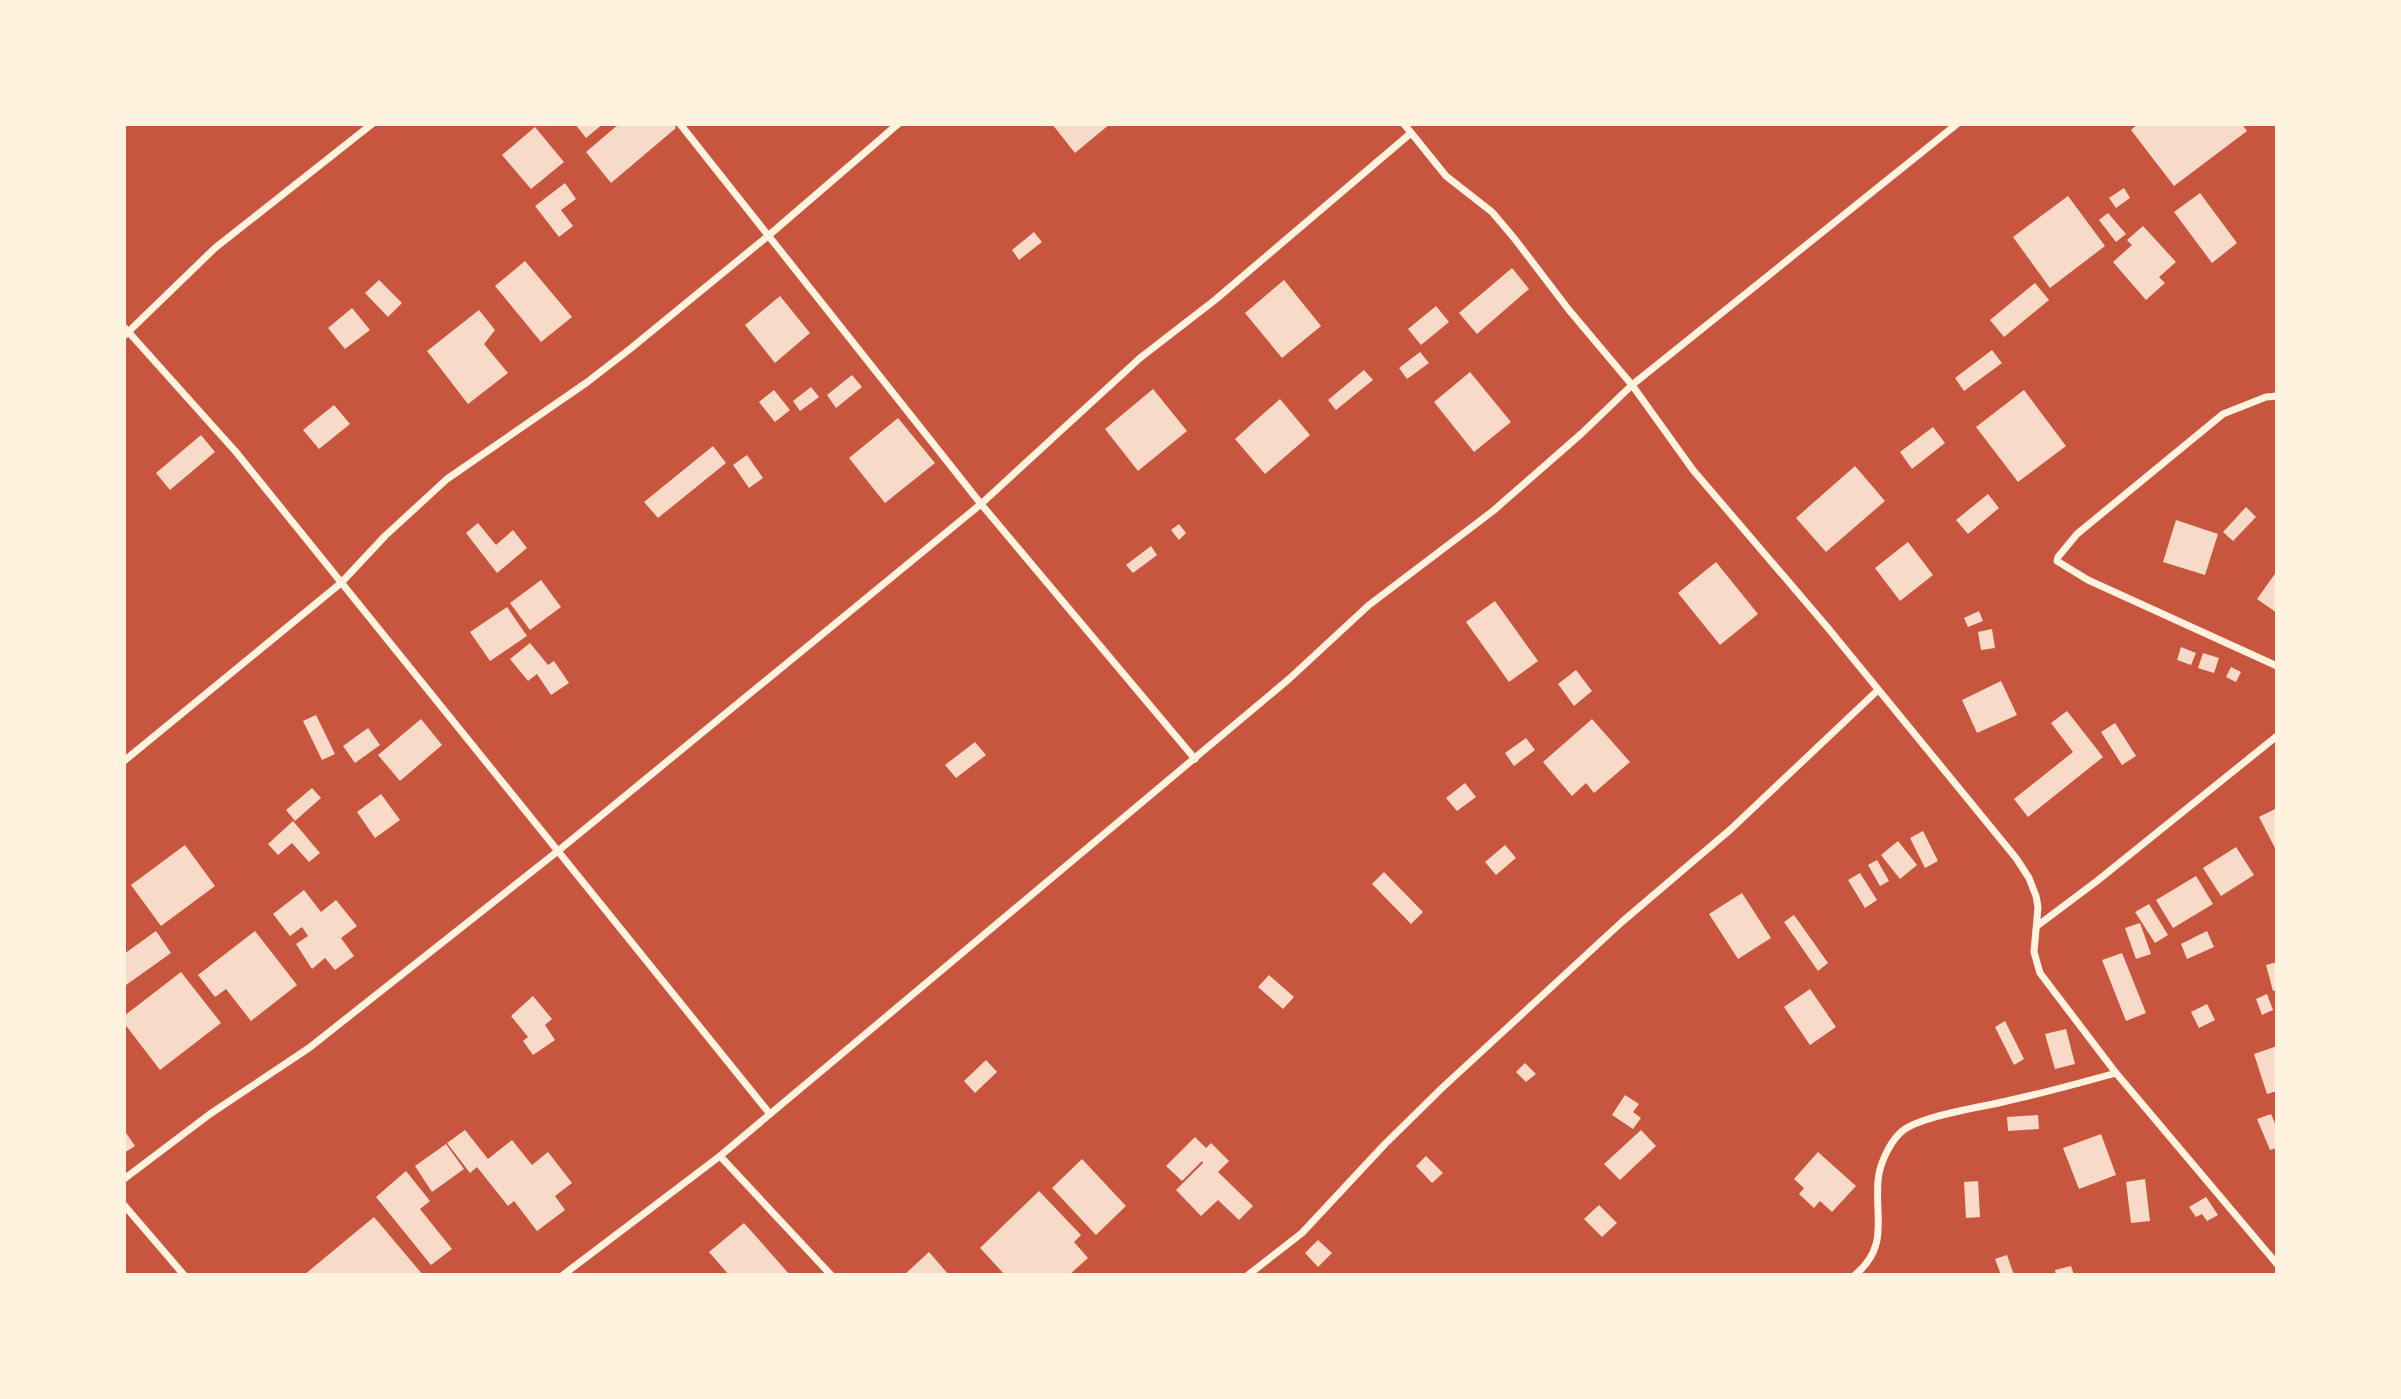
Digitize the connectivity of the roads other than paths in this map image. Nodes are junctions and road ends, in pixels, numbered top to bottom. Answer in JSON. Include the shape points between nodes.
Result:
{"nodes":[{"id":1,"x":372,"y":124,"type":"edge"},
{"id":2,"x":680,"y":124,"type":"edge"},
{"id":3,"x":898,"y":124,"type":"edge"},
{"id":4,"x":1404,"y":124,"type":"edge"},
{"id":5,"x":1957,"y":124,"type":"edge"},
{"id":6,"x":1411,"y":133,"type":"junction"},
{"id":7,"x":768,"y":236,"type":"junction"},
{"id":8,"x":126,"y":332,"type":"edge"},
{"id":9,"x":1632,"y":385,"type":"junction"},
{"id":10,"x":2277,"y":396,"type":"edge"},
{"id":11,"x":981,"y":503,"type":"junction"},
{"id":12,"x":341,"y":583,"type":"junction"},
{"id":13,"x":2277,"y":666,"type":"edge"},
{"id":14,"x":1878,"y":690,"type":"junction"},
{"id":15,"x":2277,"y":736,"type":"edge"},
{"id":16,"x":1195,"y":759,"type":"junction"},
{"id":17,"x":124,"y":761,"type":"edge"},
{"id":18,"x":558,"y":851,"type":"junction"},
{"id":19,"x":2037,"y":926,"type":"junction"},
{"id":20,"x":2116,"y":1073,"type":"junction"},
{"id":21,"x":770,"y":1114,"type":"junction"},
{"id":22,"x":720,"y":1156,"type":"junction"},
{"id":23,"x":124,"y":1179,"type":"edge"},
{"id":24,"x":124,"y":1205,"type":"edge"},
{"id":25,"x":2277,"y":1264,"type":"edge"},
{"id":26,"x":184,"y":1275,"type":"edge"},
{"id":27,"x":564,"y":1275,"type":"edge"},
{"id":28,"x":831,"y":1275,"type":"edge"},
{"id":29,"x":1248,"y":1275,"type":"edge"},
{"id":30,"x":1855,"y":1275,"type":"edge"}],
"edges":[{"from":1,"to":8,"type":"street","via":[[215,248]]},
{"from":2,"to":7,"type":"street"},
{"from":3,"to":7,"type":"street"},
{"from":4,"to":6,"type":"street"},
{"from":5,"to":9,"type":"street"},
{"from":6,"to":9,"type":"street","via":[[1446,176],[1492,212]]},
{"from":6,"to":11,"type":"street","via":[[1140,358]]},
{"from":7,"to":11,"type":"street"},
{"from":7,"to":12,"type":"street","via":[[586,383],[447,479]]},
{"from":8,"to":12,"type":"street","via":[[236,452]]},
{"from":9,"to":14,"type":"street","via":[[1693,470]]},
{"from":9,"to":16,"type":"street","via":[[1493,511],[1369,605]]},
{"from":10,"to":13,"type":"street","via":[[2223,414],[2077,534],[2057,561],[2088,580]]},
{"from":11,"to":16,"type":"street"},
{"from":11,"to":18,"type":"street"},
{"from":12,"to":17,"type":"street"},
{"from":12,"to":18,"type":"street"},
{"from":14,"to":19,"type":"street","via":[[2016,858],[2036,896]]},
{"from":14,"to":29,"type":"street","via":[[1731,829],[1623,921],[1442,1088],[1302,1233]]},
{"from":15,"to":19,"type":"street"},
{"from":16,"to":21,"type":"street"},
{"from":18,"to":21,"type":"street"},
{"from":18,"to":23,"type":"street","via":[[309,1048]]},
{"from":19,"to":20,"type":"street","via":[[2034,953],[2040,973]]},
{"from":20,"to":25,"type":"street"},
{"from":20,"to":30,"type":"street","via":[[1959,1111],[1901,1132],[1884,1158],[1878,1178],[1878,1244],[1869,1263]]},
{"from":21,"to":22,"type":"street"},
{"from":22,"to":27,"type":"street"},
{"from":22,"to":28,"type":"street"},
{"from":24,"to":26,"type":"street"}]}
